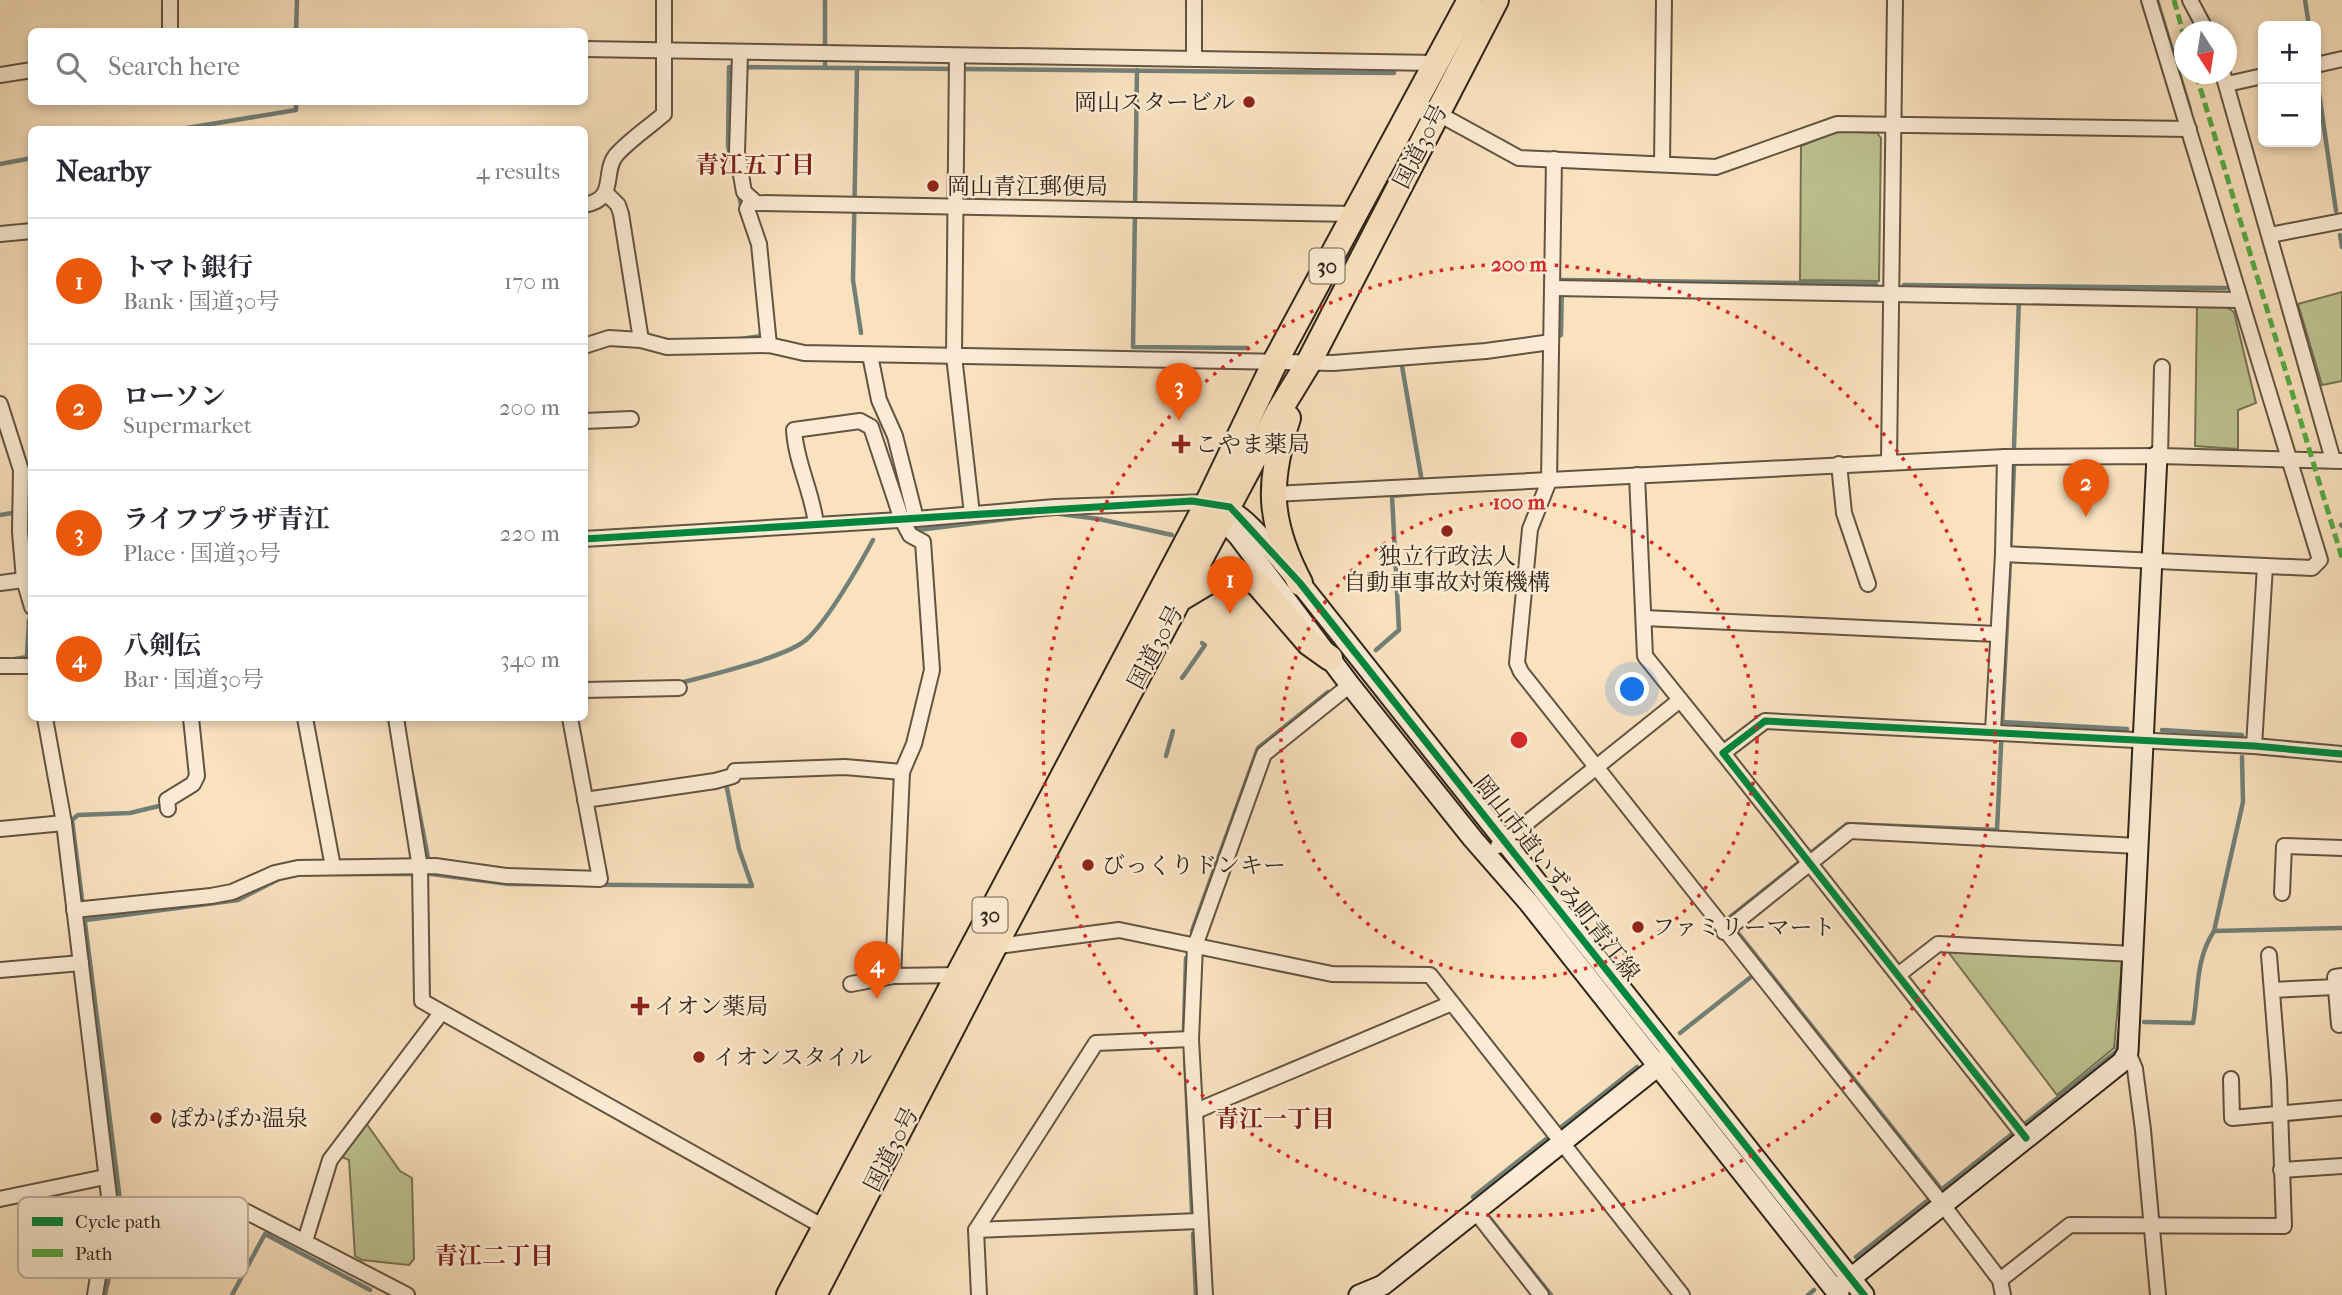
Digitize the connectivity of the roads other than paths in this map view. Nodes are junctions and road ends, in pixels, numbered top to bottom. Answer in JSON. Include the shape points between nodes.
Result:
{"nodes":[{"id":1,"x":170,"y":0,"type":"edge"},
{"id":2,"x":664,"y":0,"type":"edge"},
{"id":3,"x":1194,"y":0,"type":"edge"},
{"id":4,"x":1455,"y":0,"type":"edge"},
{"id":5,"x":1470,"y":0,"type":"edge"},
{"id":6,"x":1496,"y":0,"type":"edge"},
{"id":7,"x":1664,"y":0,"type":"edge"},
{"id":8,"x":1895,"y":0,"type":"edge"},
{"id":9,"x":2149,"y":0,"type":"edge"},
{"id":10,"x":2190,"y":0,"type":"edge"},
{"id":11,"x":2201,"y":21,"type":"edge"},
{"id":12,"x":170,"y":28,"type":"edge"},
{"id":13,"x":588,"y":49,"type":"edge"},
{"id":14,"x":663,"y":51,"type":"junction"},
{"id":15,"x":1194,"y":58,"type":"junction"},
{"id":16,"x":2342,"y":59,"type":"edge"},
{"id":17,"x":739,"y":62,"type":"junction"},
{"id":18,"x":1436,"y":63,"type":"junction"},
{"id":19,"x":957,"y":64,"type":"junction"},
{"id":20,"x":2321,"y":64,"type":"edge"},
{"id":21,"x":28,"y":71,"type":"edge"},
{"id":22,"x":0,"y":75,"type":"edge"},
{"id":23,"x":2258,"y":76,"type":"edge"},
{"id":24,"x":2237,"y":78,"type":"edge"},
{"id":25,"x":2226,"y":84,"type":"edge"},
{"id":26,"x":1437,"y":113,"type":"junction"},
{"id":27,"x":1893,"y":124,"type":"junction"},
{"id":28,"x":2189,"y":129,"type":"junction"},
{"id":29,"x":1554,"y":159,"type":"junction"},
{"id":30,"x":1662,"y":164,"type":"junction"},
{"id":31,"x":606,"y":193,"type":"junction"},
{"id":32,"x":752,"y":199,"type":"junction"},
{"id":33,"x":588,"y":204,"type":"edge"},
{"id":34,"x":956,"y":206,"type":"junction"},
{"id":35,"x":1355,"y":214,"type":"junction"},
{"id":36,"x":2342,"y":221,"type":"edge"},
{"id":37,"x":28,"y":231,"type":"edge"},
{"id":38,"x":0,"y":233,"type":"edge"},
{"id":39,"x":2270,"y":235,"type":"junction"},
{"id":40,"x":1559,"y":288,"type":"junction"},
{"id":41,"x":1890,"y":294,"type":"junction"},
{"id":42,"x":2239,"y":300,"type":"junction"},
{"id":43,"x":641,"y":340,"type":"junction"},
{"id":44,"x":1551,"y":342,"type":"junction"},
{"id":45,"x":588,"y":345,"type":"edge"},
{"id":46,"x":769,"y":345,"type":"junction"},
{"id":47,"x":870,"y":355,"type":"junction"},
{"id":48,"x":954,"y":356,"type":"junction"},
{"id":49,"x":1276,"y":360,"type":"junction"},
{"id":50,"x":2162,"y":366,"type":"dead end"},
{"id":51,"x":1305,"y":370,"type":"junction"},
{"id":52,"x":0,"y":404,"type":"edge"},
{"id":53,"x":631,"y":419,"type":"dead end"},
{"id":54,"x":588,"y":421,"type":"edge"},
{"id":55,"x":2159,"y":456,"type":"junction"},
{"id":56,"x":2005,"y":457,"type":"junction"},
{"id":57,"x":2290,"y":460,"type":"junction"},
{"id":58,"x":1889,"y":461,"type":"junction"},
{"id":59,"x":2337,"y":461,"type":"edge"},
{"id":60,"x":1839,"y":464,"type":"junction"},
{"id":61,"x":26,"y":469,"type":"edge"},
{"id":62,"x":1637,"y":475,"type":"junction"},
{"id":63,"x":1549,"y":481,"type":"junction"},
{"id":64,"x":1273,"y":494,"type":"junction"},
{"id":65,"x":1220,"y":511,"type":"junction"},
{"id":66,"x":972,"y":514,"type":"junction"},
{"id":67,"x":909,"y":519,"type":"junction"},
{"id":68,"x":816,"y":524,"type":"junction"},
{"id":69,"x":588,"y":539,"type":"edge"},
{"id":70,"x":2008,"y":554,"type":"junction"},
{"id":71,"x":2153,"y":559,"type":"junction"},
{"id":72,"x":2265,"y":566,"type":"junction"},
{"id":73,"x":24,"y":580,"type":"junction"},
{"id":74,"x":0,"y":583,"type":"edge"},
{"id":75,"x":1300,"y":583,"type":"junction"},
{"id":76,"x":1868,"y":584,"type":"dead end"},
{"id":77,"x":28,"y":594,"type":"edge"},
{"id":78,"x":1180,"y":599,"type":"junction"},
{"id":79,"x":1644,"y":618,"type":"junction"},
{"id":80,"x":1997,"y":634,"type":"junction"},
{"id":81,"x":1330,"y":658,"type":"junction"},
{"id":82,"x":0,"y":666,"type":"edge"},
{"id":83,"x":28,"y":666,"type":"edge"},
{"id":84,"x":1350,"y":685,"type":"junction"},
{"id":85,"x":679,"y":688,"type":"dead end"},
{"id":86,"x":588,"y":690,"type":"edge"},
{"id":87,"x":1680,"y":700,"type":"junction"},
{"id":88,"x":46,"y":721,"type":"edge"},
{"id":89,"x":191,"y":721,"type":"edge"},
{"id":90,"x":306,"y":721,"type":"edge"},
{"id":91,"x":397,"y":721,"type":"edge"},
{"id":92,"x":571,"y":721,"type":"edge"},
{"id":93,"x":1999,"y":732,"type":"junction"},
{"id":94,"x":2143,"y":740,"type":"junction"},
{"id":95,"x":2254,"y":746,"type":"junction"},
{"id":96,"x":1723,"y":753,"type":"junction"},
{"id":97,"x":2342,"y":754,"type":"edge"},
{"id":98,"x":1596,"y":768,"type":"junction"},
{"id":99,"x":902,"y":772,"type":"junction"},
{"id":100,"x":585,"y":800,"type":"junction"},
{"id":101,"x":168,"y":809,"type":"dead end"},
{"id":102,"x":64,"y":823,"type":"junction"},
{"id":103,"x":0,"y":828,"type":"edge"},
{"id":104,"x":1504,"y":841,"type":"junction"},
{"id":105,"x":2138,"y":846,"type":"junction"},
{"id":106,"x":2342,"y":848,"type":"edge"},
{"id":107,"x":1487,"y":855,"type":"junction"},
{"id":108,"x":1807,"y":860,"type":"junction"},
{"id":109,"x":333,"y":867,"type":"junction"},
{"id":110,"x":424,"y":870,"type":"junction"},
{"id":111,"x":2282,"y":893,"type":"dead end"},
{"id":112,"x":80,"y":909,"type":"junction"},
{"id":113,"x":1724,"y":932,"type":"junction"},
{"id":114,"x":984,"y":946,"type":"junction"},
{"id":115,"x":1195,"y":946,"type":"junction"},
{"id":116,"x":2133,"y":954,"type":"junction"},
{"id":117,"x":2269,"y":955,"type":"dead end"},
{"id":118,"x":81,"y":963,"type":"junction"},
{"id":119,"x":0,"y":970,"type":"edge"},
{"id":120,"x":1898,"y":975,"type":"junction"},
{"id":121,"x":893,"y":976,"type":"junction"},
{"id":122,"x":969,"y":977,"type":"junction"},
{"id":123,"x":2339,"y":982,"type":"edge"},
{"id":124,"x":851,"y":984,"type":"dead end"},
{"id":125,"x":2272,"y":990,"type":"junction"},
{"id":126,"x":1452,"y":1003,"type":"junction"},
{"id":127,"x":441,"y":1013,"type":"junction"},
{"id":128,"x":2339,"y":1025,"type":"dead end"},
{"id":129,"x":1191,"y":1039,"type":"junction"},
{"id":130,"x":2128,"y":1052,"type":"junction"},
{"id":131,"x":1665,"y":1060,"type":"junction"},
{"id":132,"x":2231,"y":1079,"type":"dead end"},
{"id":133,"x":2342,"y":1108,"type":"edge"},
{"id":134,"x":1196,"y":1111,"type":"junction"},
{"id":135,"x":2280,"y":1113,"type":"junction"},
{"id":136,"x":2021,"y":1132,"type":"junction"},
{"id":137,"x":1557,"y":1137,"type":"junction"},
{"id":138,"x":2342,"y":1166,"type":"edge"},
{"id":139,"x":2281,"y":1170,"type":"junction"},
{"id":140,"x":105,"y":1177,"type":"junction"},
{"id":141,"x":109,"y":1197,"type":"edge"},
{"id":142,"x":1937,"y":1198,"type":"junction"},
{"id":143,"x":0,"y":1199,"type":"edge"},
{"id":144,"x":1479,"y":1208,"type":"junction"},
{"id":145,"x":248,"y":1212,"type":"edge"},
{"id":146,"x":1199,"y":1221,"type":"junction"},
{"id":147,"x":2152,"y":1225,"type":"junction"},
{"id":148,"x":976,"y":1230,"type":"junction"},
{"id":149,"x":834,"y":1233,"type":"junction"},
{"id":150,"x":306,"y":1241,"type":"junction"},
{"id":151,"x":2002,"y":1288,"type":"edge"},
{"id":152,"x":1387,"y":1290,"type":"edge"},
{"id":153,"x":1838,"y":1290,"type":"edge"},
{"id":154,"x":407,"y":1295,"type":"edge"},
{"id":155,"x":789,"y":1295,"type":"edge"},
{"id":156,"x":814,"y":1295,"type":"edge"},
{"id":157,"x":979,"y":1295,"type":"edge"},
{"id":158,"x":1205,"y":1295,"type":"edge"},
{"id":159,"x":1359,"y":1295,"type":"edge"},
{"id":160,"x":1541,"y":1295,"type":"edge"},
{"id":161,"x":1682,"y":1295,"type":"edge"},
{"id":162,"x":1864,"y":1295,"type":"edge"},
{"id":163,"x":2158,"y":1295,"type":"edge"}],
"edges":[{"from":1,"to":12,"type":"street"},
{"from":2,"to":14,"type":"street"},
{"from":3,"to":15,"type":"street"},
{"from":4,"to":18,"type":"highway","via":[[1437,44]]},
{"from":5,"to":18,"type":"highway","name":"国道30号","number":"30"},
{"from":6,"to":26,"type":"highway","name":"国道30号","number":"30"},
{"from":7,"to":30,"type":"street"},
{"from":8,"to":27,"type":"street"},
{"from":9,"to":28,"type":"street"},
{"from":10,"to":11,"type":"street"},
{"from":13,"to":14,"type":"street"},
{"from":14,"to":17,"type":"street"},
{"from":14,"to":31,"type":"street","via":[[664,114],[615,156]]},
{"from":15,"to":18,"type":"street"},
{"from":15,"to":19,"type":"street"},
{"from":16,"to":20,"type":"street"},
{"from":17,"to":19,"type":"street","via":[[824,55]]},
{"from":17,"to":32,"type":"street","via":[[737,152],[744,192]]},
{"from":18,"to":35,"type":"highway","name":"国道30号","number":"30"},
{"from":19,"to":34,"type":"street"},
{"from":21,"to":22,"type":"street"},
{"from":23,"to":24,"type":"street"},
{"from":25,"to":39,"type":"street"},
{"from":26,"to":29,"type":"street","via":[[1519,158]]},
{"from":26,"to":51,"type":"highway","name":"国道30号","number":"30"},
{"from":27,"to":28,"type":"street"},
{"from":27,"to":30,"type":"street","via":[[1837,124],[1716,167]]},
{"from":27,"to":41,"type":"street"},
{"from":28,"to":42,"type":"street"},
{"from":29,"to":30,"type":"street"},
{"from":29,"to":40,"type":"street"},
{"from":31,"to":33,"type":"street"},
{"from":31,"to":43,"type":"street","via":[[621,214]]},
{"from":32,"to":34,"type":"street","via":[[756,203]]},
{"from":32,"to":46,"type":"street","via":[[747,209],[759,244]]},
{"from":34,"to":35,"type":"street"},
{"from":34,"to":48,"type":"street"},
{"from":35,"to":49,"type":"highway","name":"国道30号","number":"30"},
{"from":36,"to":39,"type":"street"},
{"from":37,"to":38,"type":"street"},
{"from":39,"to":59,"type":"street"},
{"from":40,"to":41,"type":"street"},
{"from":40,"to":44,"type":"street"},
{"from":41,"to":42,"type":"street"},
{"from":41,"to":58,"type":"street"},
{"from":42,"to":57,"type":"street"},
{"from":43,"to":45,"type":"street","via":[[609,338]]},
{"from":43,"to":46,"type":"street","via":[[667,347]]},
{"from":44,"to":51,"type":"street"},
{"from":44,"to":63,"type":"street"},
{"from":46,"to":47,"type":"street","via":[[804,353]]},
{"from":47,"to":48,"type":"street"},
{"from":47,"to":67,"type":"street","via":[[879,400],[895,436]]},
{"from":48,"to":49,"type":"street"},
{"from":48,"to":66,"type":"street"},
{"from":49,"to":51,"type":"street"},
{"from":49,"to":65,"type":"highway","name":"国道30号","number":"30"},
{"from":50,"to":55,"type":"street"},
{"from":51,"to":64,"type":"highway","via":[[1279,446]]},
{"from":51,"to":65,"type":"highway","name":"国道30号","number":"30"},
{"from":52,"to":61,"type":"street"},
{"from":53,"to":54,"type":"street"},
{"from":55,"to":56,"type":"street"},
{"from":55,"to":57,"type":"street"},
{"from":55,"to":71,"type":"street"},
{"from":56,"to":58,"type":"street"},
{"from":56,"to":70,"type":"street"},
{"from":57,"to":59,"type":"street"},
{"from":57,"to":72,"type":"street","via":[[2320,560],[2312,568]]},
{"from":58,"to":60,"type":"street"},
{"from":60,"to":62,"type":"street"},
{"from":60,"to":76,"type":"street","via":[[1844,513]]},
{"from":61,"to":73,"type":"street","via":[[20,532]]},
{"from":62,"to":63,"type":"street"},
{"from":62,"to":79,"type":"street"},
{"from":63,"to":64,"type":"street"},
{"from":63,"to":98,"type":"street","via":[[1530,528],[1517,663]]},
{"from":64,"to":75,"type":"highway","via":[[1278,536]]},
{"from":65,"to":66,"type":"street","via":[[1055,507]]},
{"from":65,"to":75,"type":"street","name":"岡山市道いずみ町青江線"},
{"from":65,"to":78,"type":"highway","name":"国道30号","number":"30"},
{"from":65,"to":81,"type":"street","name":"岡山市道いずみ町青江線"},
{"from":65,"to":114,"type":"highway","name":"国道30号","number":"30"},
{"from":66,"to":67,"type":"street"},
{"from":67,"to":68,"type":"street"},
{"from":67,"to":68,"type":"street","via":[[871,426],[860,421],[794,430],[795,455],[813,501]]},
{"from":67,"to":99,"type":"street","via":[[910,535],[923,542],[932,670],[914,744]]},
{"from":68,"to":69,"type":"street"},
{"from":70,"to":71,"type":"street"},
{"from":70,"to":80,"type":"street"},
{"from":71,"to":72,"type":"street"},
{"from":71,"to":94,"type":"street"},
{"from":72,"to":95,"type":"street"},
{"from":73,"to":74,"type":"street"},
{"from":73,"to":77,"type":"street"},
{"from":75,"to":104,"type":"street","name":"岡山市道いずみ町青江線"},
{"from":78,"to":81,"type":"highway","via":[[1223,573],[1248,578],[1309,643]]},
{"from":78,"to":114,"type":"highway","name":"国道30号","number":"30"},
{"from":79,"to":80,"type":"street"},
{"from":79,"to":87,"type":"street","via":[[1645,656]]},
{"from":80,"to":93,"type":"street"},
{"from":81,"to":84,"type":"street","name":"岡山市道いずみ町青江線"},
{"from":82,"to":83,"type":"street"},
{"from":84,"to":107,"type":"street","name":"岡山市道いずみ町青江線"},
{"from":84,"to":115,"type":"street","via":[[1264,754]]},
{"from":85,"to":86,"type":"street"},
{"from":87,"to":96,"type":"street"},
{"from":87,"to":98,"type":"street"},
{"from":88,"to":102,"type":"street"},
{"from":89,"to":101,"type":"street","via":[[197,776],[167,800]]},
{"from":90,"to":109,"type":"street"},
{"from":91,"to":110,"type":"street"},
{"from":92,"to":100,"type":"street"},
{"from":93,"to":94,"type":"street"},
{"from":93,"to":96,"type":"street","via":[[1765,721]]},
{"from":94,"to":95,"type":"street"},
{"from":94,"to":105,"type":"street"},
{"from":95,"to":97,"type":"street"},
{"from":96,"to":108,"type":"street"},
{"from":98,"to":104,"type":"street"},
{"from":98,"to":113,"type":"street"},
{"from":99,"to":100,"type":"street","via":[[845,767],[735,771],[733,776],[715,781]]},
{"from":99,"to":121,"type":"street"},
{"from":100,"to":110,"type":"street","via":[[600,879]]},
{"from":102,"to":103,"type":"street"},
{"from":102,"to":112,"type":"street"},
{"from":104,"to":107,"type":"street"},
{"from":104,"to":131,"type":"street","name":"岡山市道いずみ町青江線"},
{"from":105,"to":108,"type":"street","via":[[1850,831]]},
{"from":105,"to":116,"type":"street"},
{"from":106,"to":111,"type":"street","via":[[2284,846]]},
{"from":107,"to":131,"type":"street","name":"岡山市道いずみ町青江線"},
{"from":108,"to":113,"type":"street"},
{"from":108,"to":120,"type":"street"},
{"from":109,"to":110,"type":"street"},
{"from":109,"to":112,"type":"street","via":[[275,873],[211,896]]},
{"from":110,"to":127,"type":"street","via":[[422,1001]]},
{"from":112,"to":118,"type":"street"},
{"from":113,"to":142,"type":"street"},
{"from":114,"to":115,"type":"street","via":[[1119,930]]},
{"from":114,"to":122,"type":"highway","name":"国道30号","number":"30"},
{"from":115,"to":126,"type":"street","via":[[1332,974],[1430,975]]},
{"from":115,"to":129,"type":"street"},
{"from":116,"to":120,"type":"street","via":[[1938,944]]},
{"from":116,"to":130,"type":"street"},
{"from":117,"to":125,"type":"street"},
{"from":118,"to":119,"type":"street"},
{"from":118,"to":140,"type":"street"},
{"from":120,"to":136,"type":"street"},
{"from":121,"to":122,"type":"street"},
{"from":121,"to":124,"type":"street"},
{"from":122,"to":149,"type":"highway","name":"国道30号","number":"30"},
{"from":123,"to":125,"type":"street"},
{"from":123,"to":128,"type":"street"},
{"from":125,"to":135,"type":"street"},
{"from":126,"to":134,"type":"street"},
{"from":126,"to":137,"type":"street"},
{"from":127,"to":149,"type":"street"},
{"from":127,"to":150,"type":"street","via":[[330,1160]]},
{"from":129,"to":134,"type":"street"},
{"from":129,"to":148,"type":"street","via":[[1096,1043]]},
{"from":130,"to":136,"type":"street","via":[[2122,1062]]},
{"from":130,"to":147,"type":"street","via":[[2136,1073]]},
{"from":131,"to":137,"type":"street"},
{"from":131,"to":153,"type":"street","name":"岡山市道いずみ町青江線"},
{"from":132,"to":135,"type":"street","via":[[2232,1118]]},
{"from":133,"to":135,"type":"street"},
{"from":134,"to":146,"type":"street"},
{"from":135,"to":139,"type":"street"},
{"from":136,"to":142,"type":"street"},
{"from":137,"to":144,"type":"street"},
{"from":137,"to":161,"type":"street"},
{"from":138,"to":139,"type":"street"},
{"from":139,"to":147,"type":"street","via":[[2284,1226]]},
{"from":140,"to":141,"type":"street"},
{"from":140,"to":143,"type":"street"},
{"from":142,"to":151,"type":"street"},
{"from":142,"to":153,"type":"street"},
{"from":144,"to":152,"type":"street"},
{"from":144,"to":160,"type":"street"},
{"from":145,"to":150,"type":"street"},
{"from":146,"to":148,"type":"street"},
{"from":146,"to":158,"type":"street"},
{"from":147,"to":151,"type":"street","via":[[2070,1225]]},
{"from":147,"to":163,"type":"street"},
{"from":148,"to":157,"type":"street"},
{"from":149,"to":155,"type":"highway","name":"国道30号","number":"30"},
{"from":149,"to":156,"type":"highway","name":"国道30号","number":"30"},
{"from":150,"to":154,"type":"street"},
{"from":152,"to":159,"type":"street"},
{"from":153,"to":162,"type":"street","name":"岡山市道いずみ町青江線"}]}
